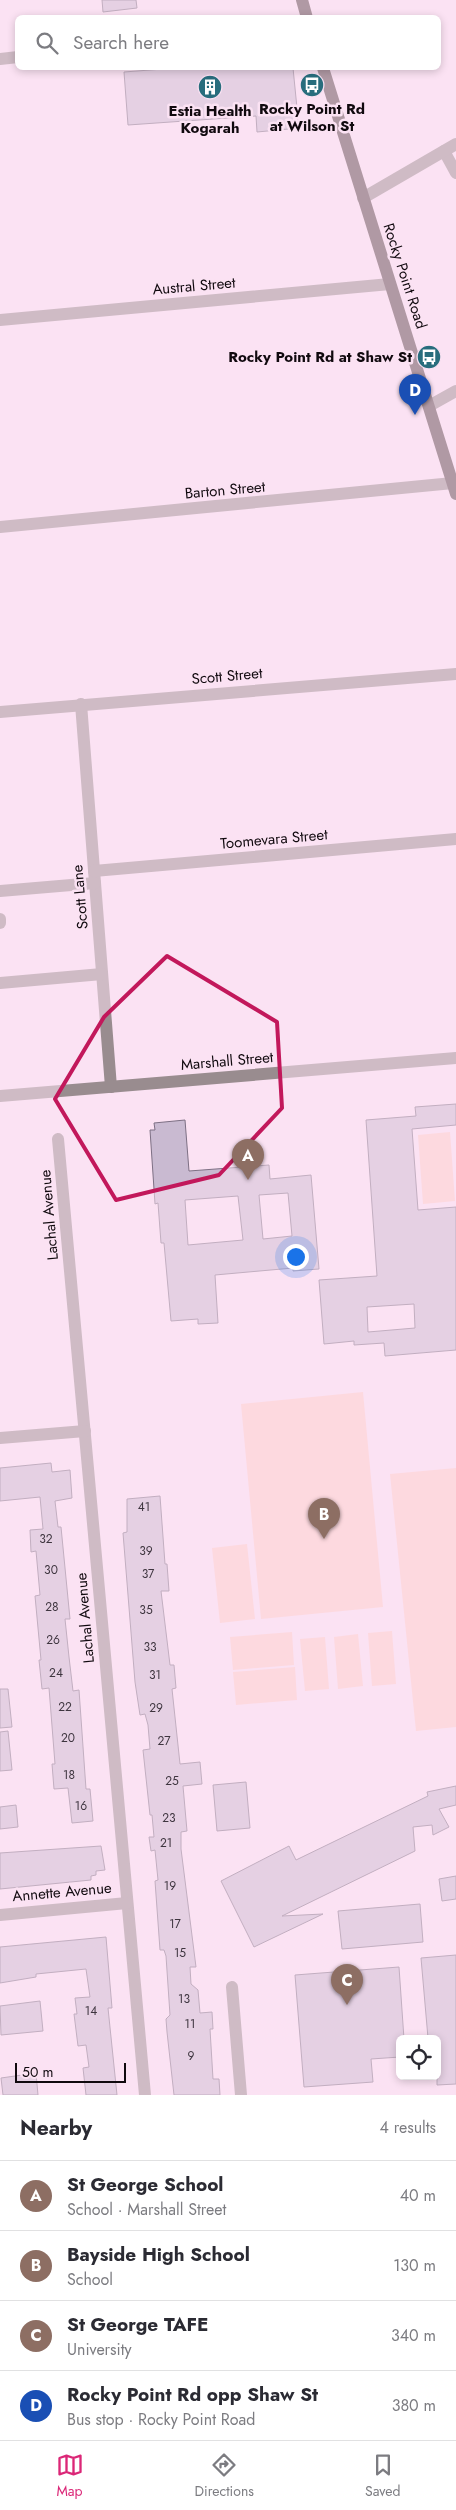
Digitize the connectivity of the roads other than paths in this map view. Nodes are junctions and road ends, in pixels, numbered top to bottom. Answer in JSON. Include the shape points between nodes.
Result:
{"nodes":[{"id":1,"x":302,"y":0,"type":"edge"},
{"id":2,"x":306,"y":15,"type":"edge"},
{"id":3,"x":15,"y":57,"type":"edge"},
{"id":4,"x":0,"y":59,"type":"edge"},
{"id":5,"x":324,"y":70,"type":"edge"},
{"id":6,"x":456,"y":144,"type":"edge"},
{"id":7,"x":444,"y":151,"type":"junction"},
{"id":8,"x":456,"y":173,"type":"edge"},
{"id":9,"x":363,"y":198,"type":"junction"},
{"id":10,"x":390,"y":284,"type":"junction"},
{"id":11,"x":0,"y":320,"type":"edge"},
{"id":12,"x":456,"y":391,"type":"edge"},
{"id":13,"x":429,"y":406,"type":"junction"},
{"id":14,"x":454,"y":489,"type":"edge"},
{"id":15,"x":0,"y":527,"type":"edge"},
{"id":16,"x":456,"y":674,"type":"edge"},
{"id":17,"x":80,"y":704,"type":"junction"},
{"id":18,"x":0,"y":712,"type":"edge"},
{"id":19,"x":456,"y":839,"type":"edge"},
{"id":20,"x":94,"y":877,"type":"junction"},
{"id":21,"x":0,"y":891,"type":"edge"},
{"id":22,"x":0,"y":919,"type":"edge"},
{"id":23,"x":0,"y":923,"type":"edge"},
{"id":24,"x":102,"y":974,"type":"junction"},
{"id":25,"x":0,"y":983,"type":"edge"},
{"id":26,"x":456,"y":1058,"type":"edge"},
{"id":27,"x":111,"y":1087,"type":"junction"},
{"id":28,"x":0,"y":1096,"type":"edge"},
{"id":29,"x":58,"y":1138,"type":"dead end"},
{"id":30,"x":85,"y":1431,"type":"junction"},
{"id":31,"x":0,"y":1438,"type":"edge"},
{"id":32,"x":127,"y":1903,"type":"junction"},
{"id":33,"x":0,"y":1915,"type":"edge"},
{"id":34,"x":232,"y":1987,"type":"dead end"},
{"id":35,"x":145,"y":2095,"type":"edge"},
{"id":36,"x":241,"y":2095,"type":"edge"}],
"edges":[{"from":1,"to":2,"type":"main road"},
{"from":3,"to":4,"type":"street"},
{"from":5,"to":9,"type":"main road","name":"Rocky Point Road"},
{"from":6,"to":7,"type":"street"},
{"from":7,"to":8,"type":"street"},
{"from":7,"to":9,"type":"street"},
{"from":9,"to":10,"type":"main road","name":"Rocky Point Road"},
{"from":10,"to":11,"type":"street","name":"Austral Street"},
{"from":10,"to":13,"type":"main road","name":"Rocky Point Road"},
{"from":12,"to":13,"type":"street"},
{"from":13,"to":14,"type":"main road","name":"Rocky Point Road"},
{"from":14,"to":15,"type":"street","name":"Barton Street"},
{"from":16,"to":17,"type":"street","name":"Scott Street"},
{"from":17,"to":18,"type":"street","name":"Scott Street"},
{"from":17,"to":20,"type":"street","name":"Scott Lane"},
{"from":19,"to":20,"type":"street","name":"Toomevara Street"},
{"from":20,"to":21,"type":"street","name":"Toomevara Street"},
{"from":20,"to":24,"type":"street","name":"Scott Lane"},
{"from":22,"to":23,"type":"street"},
{"from":24,"to":25,"type":"street"},
{"from":24,"to":27,"type":"street","name":"Scott Lane"},
{"from":26,"to":27,"type":"street","name":"Marshall Street"},
{"from":27,"to":28,"type":"street","name":"Marshall Street"},
{"from":29,"to":30,"type":"street","name":"Lachal Avenue"},
{"from":30,"to":31,"type":"street"},
{"from":30,"to":32,"type":"street","name":"Lachal Avenue"},
{"from":32,"to":33,"type":"street","name":"Annette Avenue"},
{"from":32,"to":35,"type":"street","name":"Lachal Avenue"},
{"from":34,"to":36,"type":"street"}]}
